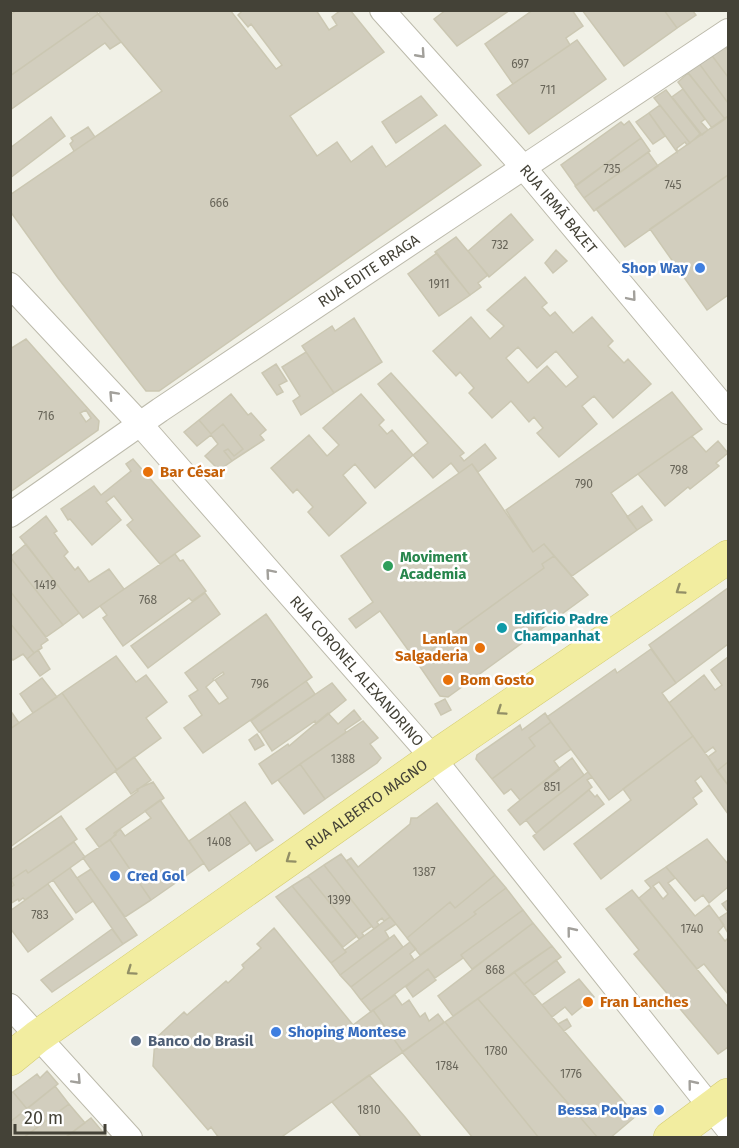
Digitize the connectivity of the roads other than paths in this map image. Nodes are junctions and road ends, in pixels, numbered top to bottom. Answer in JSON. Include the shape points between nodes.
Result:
{"nodes":[{"id":1,"x":382,"y":10,"type":"edge"},
{"id":2,"x":729,"y":31,"type":"edge"},
{"id":3,"x":524,"y":168,"type":"junction"},
{"id":4,"x":10,"y":285,"type":"edge"},
{"id":5,"x":729,"y":412,"type":"edge"},
{"id":6,"x":140,"y":424,"type":"junction"},
{"id":7,"x":10,"y":515,"type":"edge"},
{"id":8,"x":729,"y":557,"type":"edge"},
{"id":9,"x":433,"y":758,"type":"junction"},
{"id":10,"x":10,"y":1006,"type":"edge"},
{"id":11,"x":37,"y":1037,"type":"junction"},
{"id":12,"x":10,"y":1059,"type":"edge"},
{"id":13,"x":723,"y":1111,"type":"edge"},
{"id":14,"x":130,"y":1137,"type":"edge"},
{"id":15,"x":670,"y":1137,"type":"edge"}],
"edges":[{"from":1,"to":3,"type":"street","name":"RUA IRMÃ BAZET","one_way":true},
{"from":2,"to":3,"type":"street","name":"RUA EDITE BRAGA"},
{"from":3,"to":5,"type":"street","name":"RUA IRMÃ BAZET","one_way":true},
{"from":3,"to":6,"type":"street","name":"RUA EDITE BRAGA"},
{"from":6,"to":4,"type":"street","name":"RUA CORONEL ALEXANDRINO","one_way":true},
{"from":6,"to":7,"type":"street","name":"RUA EDITE BRAGA"},
{"from":9,"to":6,"type":"street","name":"RUA CORONEL ALEXANDRINO","one_way":true},
{"from":8,"to":9,"type":"main road","name":"RUA ALBERTO MAGNO","one_way":true},
{"from":9,"to":11,"type":"main road","name":"RUA ALBERTO MAGNO","one_way":true},
{"from":13,"to":9,"type":"street","name":"RUA CORONEL ALEXANDRINO","one_way":true},
{"from":10,"to":11,"type":"street"},
{"from":11,"to":12,"type":"main road","name":"RUA ALBERTO MAGNO"},
{"from":11,"to":14,"type":"street","one_way":true},
{"from":13,"to":15,"type":"main road"}]}
